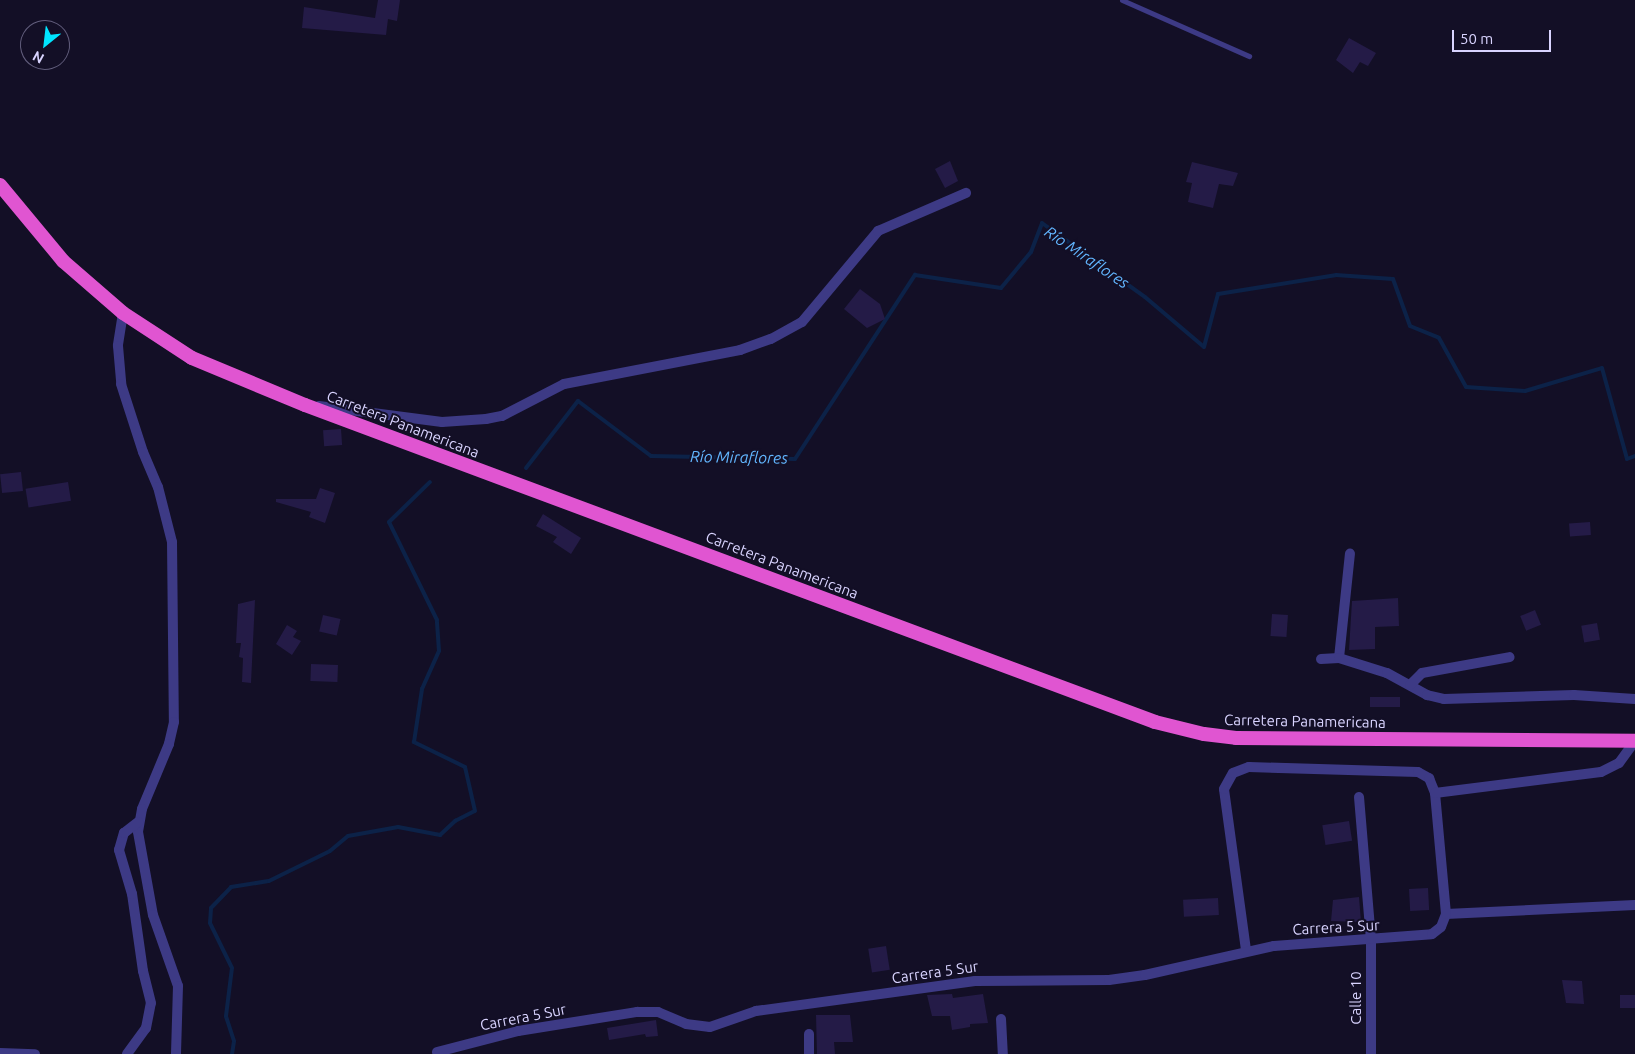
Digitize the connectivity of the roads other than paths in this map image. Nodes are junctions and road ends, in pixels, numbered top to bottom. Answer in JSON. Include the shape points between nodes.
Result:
{"nodes":[{"id":1,"x":1122,"y":0,"type":"edge"},
{"id":2,"x":1249,"y":56,"type":"dead end"},
{"id":3,"x":0,"y":186,"type":"edge"},
{"id":4,"x":966,"y":193,"type":"dead end"},
{"id":5,"x":123,"y":313,"type":"junction"},
{"id":6,"x":306,"y":404,"type":"junction"},
{"id":7,"x":1350,"y":554,"type":"dead end"},
{"id":8,"x":1510,"y":657,"type":"dead end"},
{"id":9,"x":1339,"y":658,"type":"junction"},
{"id":10,"x":1322,"y":659,"type":"dead end"},
{"id":11,"x":1410,"y":685,"type":"junction"},
{"id":12,"x":1635,"y":699,"type":"edge"},
{"id":13,"x":1635,"y":741,"type":"edge"},
{"id":14,"x":1435,"y":793,"type":"junction"},
{"id":15,"x":1359,"y":797,"type":"dead end"},
{"id":16,"x":138,"y":822,"type":"junction"},
{"id":17,"x":1635,"y":905,"type":"edge"},
{"id":18,"x":1446,"y":914,"type":"junction"},
{"id":19,"x":1371,"y":941,"type":"junction"},
{"id":20,"x":1246,"y":950,"type":"junction"},
{"id":21,"x":1001,"y":1019,"type":"dead end"},
{"id":22,"x":809,"y":1034,"type":"dead end"},
{"id":23,"x":437,"y":1052,"type":"dead end"},
{"id":24,"x":0,"y":1053,"type":"edge"},
{"id":25,"x":35,"y":1054,"type":"edge"},
{"id":26,"x":127,"y":1054,"type":"edge"},
{"id":27,"x":176,"y":1054,"type":"edge"},
{"id":28,"x":809,"y":1054,"type":"edge"},
{"id":29,"x":1003,"y":1054,"type":"edge"},
{"id":30,"x":1371,"y":1054,"type":"edge"}],
"edges":[{"from":1,"to":2,"type":"lane"},
{"from":3,"to":5,"type":"highway","name":"Carretera Panamericana","via":[[63,261]]},
{"from":4,"to":6,"type":"street","via":[[878,231],[802,322],[771,340],[740,350],[564,384],[502,416],[486,419],[442,422]]},
{"from":5,"to":6,"type":"highway","name":"Carretera Panamericana","via":[[192,358]]},
{"from":5,"to":16,"type":"street","via":[[118,346],[121,384],[158,487],[169,523],[172,550],[174,722],[169,744]]},
{"from":6,"to":13,"type":"highway","name":"Carretera Panamericana","via":[[1163,724],[1236,738]]},
{"from":7,"to":9,"type":"street"},
{"from":8,"to":11,"type":"street","via":[[1422,673]]},
{"from":9,"to":10,"type":"street"},
{"from":9,"to":11,"type":"street","via":[[1387,673]]},
{"from":11,"to":12,"type":"street","via":[[1444,699],[1574,695]]},
{"from":13,"to":14,"type":"street","via":[[1619,763],[1601,772]]},
{"from":14,"to":18,"type":"street"},
{"from":14,"to":20,"type":"street","via":[[1429,778],[1418,772],[1249,767],[1233,773],[1224,789]]},
{"from":15,"to":19,"type":"street","name":"Calle 10"},
{"from":16,"to":26,"type":"street","via":[[124,833],[120,850],[132,894],[151,1003],[146,1028]]},
{"from":16,"to":27,"type":"street","via":[[148,895],[178,986]]},
{"from":17,"to":18,"type":"street"},
{"from":18,"to":19,"type":"street","name":"Carrera 5 Sur","via":[[1441,928],[1426,936]]},
{"from":19,"to":20,"type":"street","name":"Carrera 5 Sur"},
{"from":19,"to":30,"type":"street","name":"Calle 10"},
{"from":20,"to":23,"type":"street","name":"Carrera 5 Sur","via":[[1145,975],[1080,981],[975,981],[756,1011],[710,1027],[686,1024],[658,1012],[637,1012],[518,1031]]},
{"from":21,"to":29,"type":"street"},
{"from":22,"to":28,"type":"street"},
{"from":24,"to":25,"type":"street"}]}
